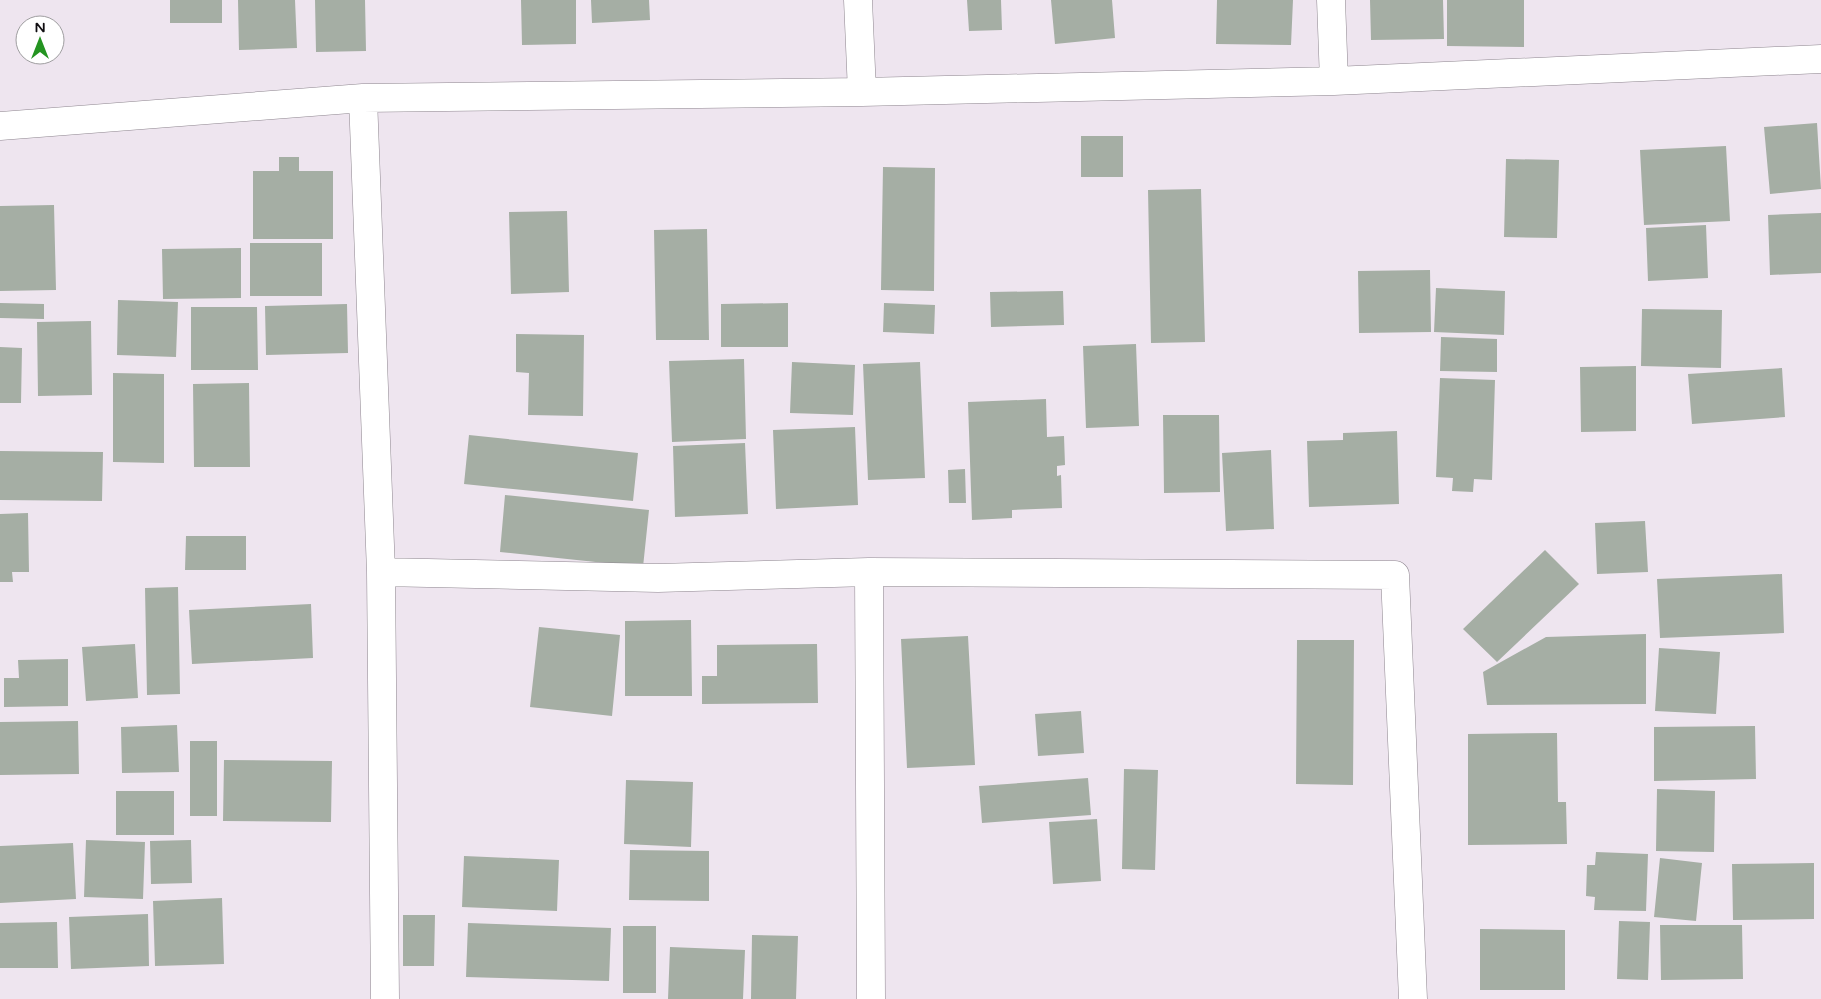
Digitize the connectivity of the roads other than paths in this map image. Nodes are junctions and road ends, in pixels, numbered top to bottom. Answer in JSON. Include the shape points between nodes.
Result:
{"nodes":[{"id":1,"x":858,"y":0,"type":"edge"},
{"id":2,"x":1331,"y":0,"type":"edge"},
{"id":3,"x":1821,"y":59,"type":"edge"},
{"id":4,"x":1334,"y":81,"type":"junction"},
{"id":5,"x":862,"y":92,"type":"junction"},
{"id":6,"x":363,"y":98,"type":"junction"},
{"id":7,"x":0,"y":126,"type":"edge"},
{"id":8,"x":381,"y":572,"type":"junction"},
{"id":9,"x":869,"y":572,"type":"junction"},
{"id":10,"x":385,"y":999,"type":"edge"},
{"id":11,"x":871,"y":999,"type":"edge"},
{"id":12,"x":1413,"y":999,"type":"edge"}],
"edges":[{"from":1,"to":5,"type":"street"},
{"from":2,"to":4,"type":"street"},
{"from":3,"to":4,"type":"street"},
{"from":4,"to":5,"type":"street"},
{"from":5,"to":6,"type":"street"},
{"from":6,"to":7,"type":"street"},
{"from":6,"to":8,"type":"street"},
{"from":8,"to":9,"type":"street","via":[[658,578]]},
{"from":8,"to":10,"type":"street"},
{"from":9,"to":11,"type":"street"},
{"from":9,"to":12,"type":"street","via":[[1395,575]]}]}
